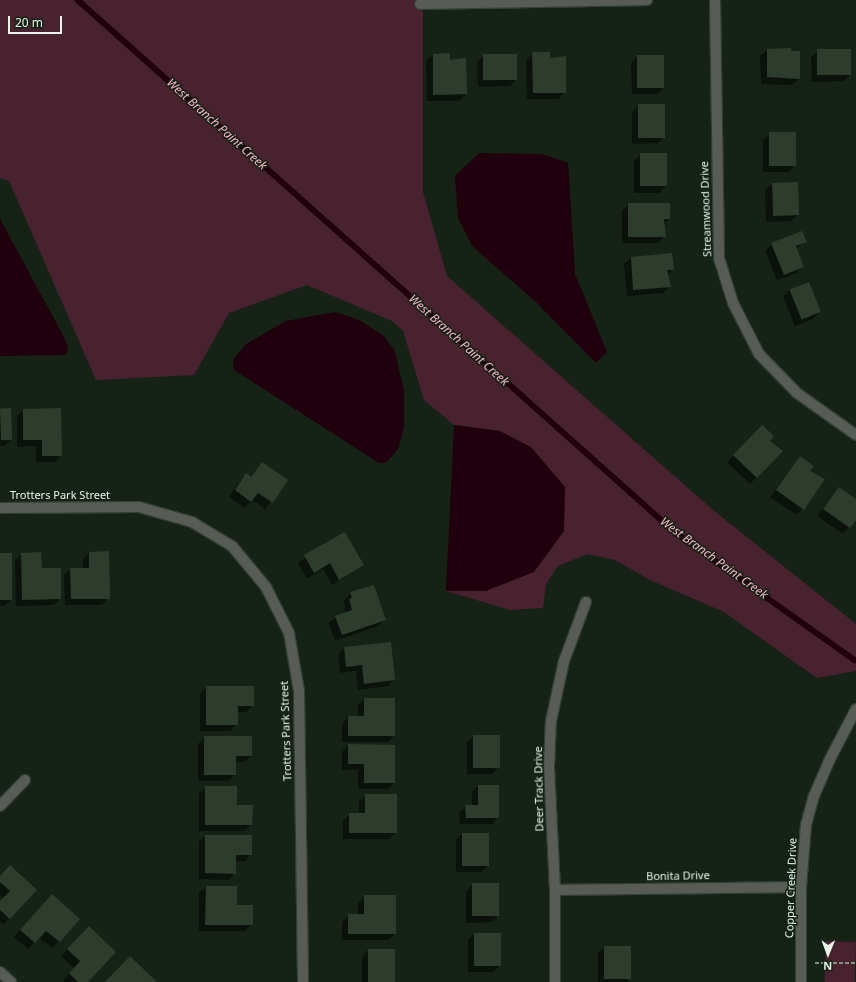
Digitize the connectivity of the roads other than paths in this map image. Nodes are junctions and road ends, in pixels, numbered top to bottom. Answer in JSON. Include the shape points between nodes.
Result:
{"nodes":[{"id":1,"x":647,"y":0,"type":"edge"},
{"id":2,"x":715,"y":0,"type":"edge"},
{"id":3,"x":420,"y":4,"type":"dead end"},
{"id":4,"x":856,"y":435,"type":"edge"},
{"id":5,"x":0,"y":508,"type":"edge"},
{"id":6,"x":586,"y":602,"type":"dead end"},
{"id":7,"x":856,"y":709,"type":"edge"},
{"id":8,"x":25,"y":780,"type":"dead end"},
{"id":9,"x":0,"y":806,"type":"edge"},
{"id":10,"x":801,"y":887,"type":"junction"},
{"id":11,"x":555,"y":890,"type":"junction"},
{"id":12,"x":0,"y":972,"type":"edge"},
{"id":13,"x":11,"y":982,"type":"edge"},
{"id":14,"x":303,"y":982,"type":"edge"},
{"id":15,"x":554,"y":982,"type":"edge"},
{"id":16,"x":801,"y":982,"type":"edge"}],
"edges":[{"from":1,"to":3,"type":"street"},
{"from":2,"to":4,"type":"street","name":"Streamwood Drive","via":[[719,258],[733,303],[759,354],[797,393]]},
{"from":5,"to":14,"type":"street","name":"Trotters Park Street","via":[[139,507],[192,522],[232,546],[266,587],[290,633],[299,691]]},
{"from":6,"to":11,"type":"street","name":"Deer Track Drive","via":[[564,661],[551,721],[549,766]]},
{"from":7,"to":10,"type":"street","name":"Copper Creek Drive","via":[[814,796],[806,825]]},
{"from":8,"to":9,"type":"street"},
{"from":10,"to":11,"type":"street","name":"Bonita Drive"},
{"from":10,"to":16,"type":"street","name":"Copper Creek Drive"},
{"from":11,"to":15,"type":"street","name":"Deer Track Drive"},
{"from":12,"to":13,"type":"street"}]}
